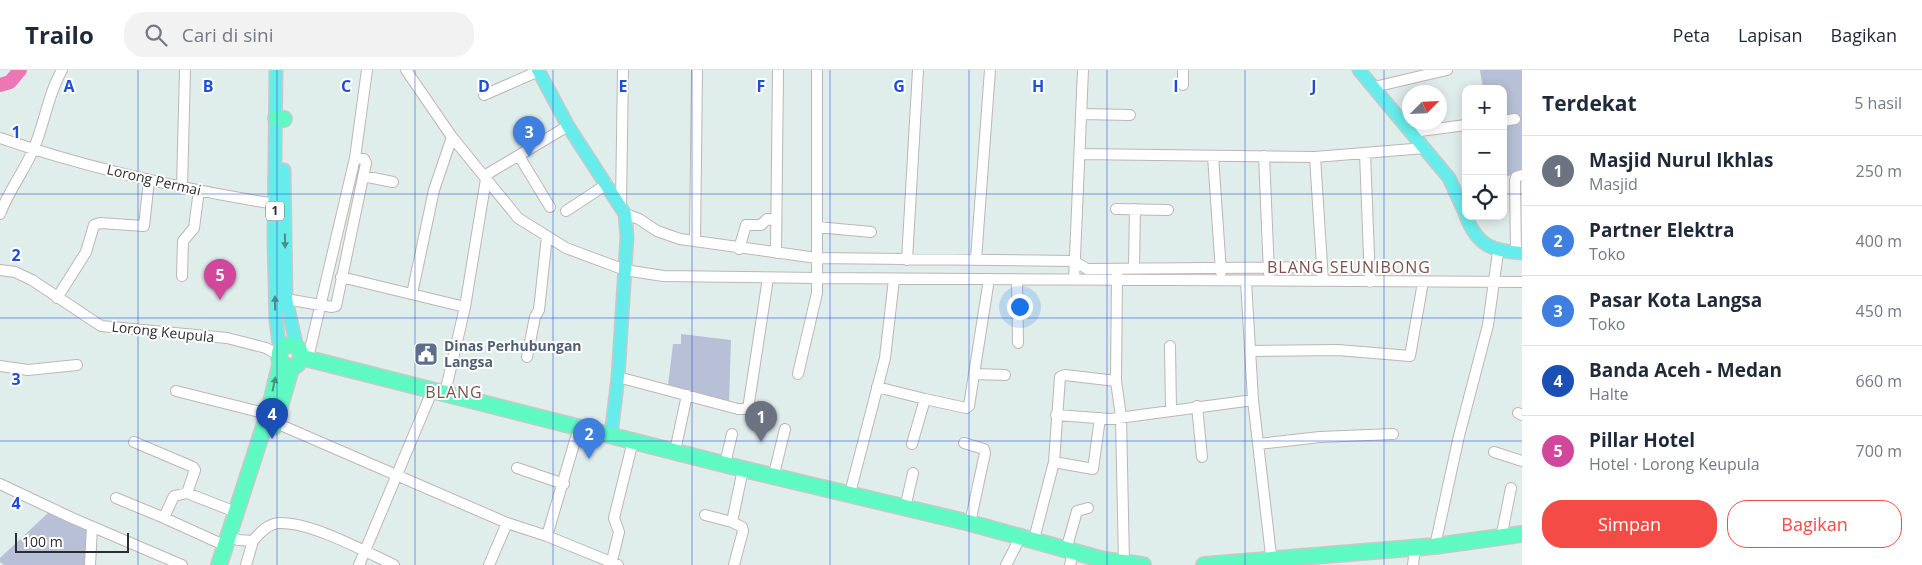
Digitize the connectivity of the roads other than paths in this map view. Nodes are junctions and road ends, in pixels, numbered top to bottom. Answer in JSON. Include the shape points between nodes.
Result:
{"nodes":[{"id":1,"x":62,"y":70,"type":"edge"},
{"id":2,"x":185,"y":70,"type":"edge"},
{"id":3,"x":276,"y":70,"type":"edge"},
{"id":4,"x":284,"y":70,"type":"edge"},
{"id":5,"x":367,"y":70,"type":"edge"},
{"id":6,"x":406,"y":70,"type":"edge"},
{"id":7,"x":539,"y":70,"type":"edge"},
{"id":8,"x":622,"y":70,"type":"edge"},
{"id":9,"x":697,"y":70,"type":"edge"},
{"id":10,"x":778,"y":70,"type":"edge"},
{"id":11,"x":817,"y":70,"type":"edge"},
{"id":12,"x":918,"y":70,"type":"edge"},
{"id":13,"x":990,"y":70,"type":"edge"},
{"id":14,"x":1083,"y":70,"type":"edge"},
{"id":15,"x":1183,"y":70,"type":"edge"},
{"id":16,"x":1359,"y":70,"type":"edge"},
{"id":17,"x":1447,"y":70,"type":"edge"},
{"id":18,"x":1183,"y":85,"type":"dead end"},
{"id":19,"x":1374,"y":87,"type":"junction"},
{"id":20,"x":484,"y":95,"type":"dead end"},
{"id":21,"x":1082,"y":114,"type":"junction"},
{"id":22,"x":1130,"y":115,"type":"dead end"},
{"id":23,"x":280,"y":118,"type":"junction"},
{"id":24,"x":1515,"y":120,"type":"dead end"},
{"id":25,"x":1507,"y":121,"type":"edge"},
{"id":26,"x":568,"y":126,"type":"junction"},
{"id":27,"x":1462,"y":126,"type":"edge"},
{"id":28,"x":1412,"y":132,"type":"junction"},
{"id":29,"x":452,"y":137,"type":"junction"},
{"id":30,"x":0,"y":138,"type":"edge"},
{"id":31,"x":1425,"y":148,"type":"junction"},
{"id":32,"x":33,"y":150,"type":"junction"},
{"id":33,"x":1365,"y":153,"type":"junction"},
{"id":34,"x":1080,"y":154,"type":"junction"},
{"id":35,"x":519,"y":156,"type":"junction"},
{"id":36,"x":1213,"y":156,"type":"junction"},
{"id":37,"x":1264,"y":156,"type":"junction"},
{"id":38,"x":1315,"y":157,"type":"junction"},
{"id":39,"x":355,"y":158,"type":"junction"},
{"id":40,"x":1522,"y":175,"type":"edge"},
{"id":41,"x":364,"y":176,"type":"junction"},
{"id":42,"x":485,"y":178,"type":"junction"},
{"id":43,"x":149,"y":180,"type":"junction"},
{"id":44,"x":393,"y":182,"type":"dead end"},
{"id":45,"x":607,"y":184,"type":"junction"},
{"id":46,"x":182,"y":187,"type":"junction"},
{"id":47,"x":199,"y":190,"type":"junction"},
{"id":48,"x":275,"y":204,"type":"junction"},
{"id":49,"x":1462,"y":206,"type":"edge"},
{"id":50,"x":550,"y":207,"type":"dead end"},
{"id":51,"x":623,"y":209,"type":"junction"},
{"id":52,"x":1116,"y":209,"type":"dead end"},
{"id":53,"x":1135,"y":209,"type":"junction"},
{"id":54,"x":1168,"y":210,"type":"dead end"},
{"id":55,"x":566,"y":211,"type":"dead end"},
{"id":56,"x":0,"y":214,"type":"edge"},
{"id":57,"x":776,"y":220,"type":"junction"},
{"id":58,"x":1469,"y":220,"type":"edge"},
{"id":59,"x":817,"y":227,"type":"junction"},
{"id":60,"x":871,"y":232,"type":"dead end"},
{"id":61,"x":547,"y":236,"type":"junction"},
{"id":62,"x":695,"y":241,"type":"junction"},
{"id":63,"x":740,"y":249,"type":"junction"},
{"id":64,"x":1498,"y":252,"type":"junction"},
{"id":65,"x":1519,"y":253,"type":"edge"},
{"id":66,"x":776,"y":254,"type":"junction"},
{"id":67,"x":817,"y":258,"type":"junction"},
{"id":68,"x":976,"y":259,"type":"junction"},
{"id":69,"x":907,"y":260,"type":"junction"},
{"id":70,"x":1074,"y":261,"type":"junction"},
{"id":71,"x":1134,"y":267,"type":"junction"},
{"id":72,"x":1220,"y":267,"type":"junction"},
{"id":73,"x":1269,"y":267,"type":"junction"},
{"id":74,"x":1322,"y":267,"type":"junction"},
{"id":75,"x":1118,"y":268,"type":"junction"},
{"id":76,"x":0,"y":270,"type":"edge"},
{"id":77,"x":625,"y":270,"type":"junction"},
{"id":78,"x":182,"y":276,"type":"dead end"},
{"id":79,"x":341,"y":277,"type":"junction"},
{"id":80,"x":768,"y":278,"type":"junction"},
{"id":81,"x":817,"y":278,"type":"junction"},
{"id":82,"x":894,"y":279,"type":"junction"},
{"id":83,"x":989,"y":279,"type":"junction"},
{"id":84,"x":1016,"y":280,"type":"junction"},
{"id":85,"x":1074,"y":280,"type":"junction"},
{"id":86,"x":1117,"y":280,"type":"junction"},
{"id":87,"x":1221,"y":281,"type":"junction"},
{"id":88,"x":1246,"y":281,"type":"junction"},
{"id":89,"x":1270,"y":281,"type":"junction"},
{"id":90,"x":1324,"y":281,"type":"junction"},
{"id":91,"x":1370,"y":282,"type":"junction"},
{"id":92,"x":1423,"y":282,"type":"junction"},
{"id":93,"x":1496,"y":282,"type":"junction"},
{"id":94,"x":1522,"y":282,"type":"edge"},
{"id":95,"x":412,"y":294,"type":"junction"},
{"id":96,"x":57,"y":298,"type":"junction"},
{"id":97,"x":286,"y":299,"type":"junction"},
{"id":98,"x":320,"y":305,"type":"junction"},
{"id":99,"x":466,"y":307,"type":"junction"},
{"id":100,"x":1018,"y":342,"type":"dead end"},
{"id":101,"x":1170,"y":346,"type":"dead end"},
{"id":102,"x":1250,"y":351,"type":"junction"},
{"id":103,"x":291,"y":357,"type":"junction"},
{"id":104,"x":527,"y":358,"type":"dead end"},
{"id":105,"x":77,"y":365,"type":"dead end"},
{"id":106,"x":0,"y":366,"type":"edge"},
{"id":107,"x":798,"y":374,"type":"dead end"},
{"id":108,"x":975,"y":374,"type":"junction"},
{"id":109,"x":1005,"y":375,"type":"dead end"},
{"id":110,"x":618,"y":378,"type":"junction"},
{"id":111,"x":1116,"y":381,"type":"junction"},
{"id":112,"x":877,"y":387,"type":"junction"},
{"id":113,"x":176,"y":391,"type":"dead end"},
{"id":114,"x":439,"y":391,"type":"junction"},
{"id":115,"x":687,"y":395,"type":"junction"},
{"id":116,"x":925,"y":399,"type":"junction"},
{"id":117,"x":1252,"y":400,"type":"junction"},
{"id":118,"x":1197,"y":406,"type":"junction"},
{"id":119,"x":1171,"y":410,"type":"junction"},
{"id":120,"x":1056,"y":415,"type":"junction"},
{"id":121,"x":1121,"y":417,"type":"junction"},
{"id":122,"x":272,"y":418,"type":"junction"},
{"id":123,"x":1100,"y":418,"type":"junction"},
{"id":124,"x":580,"y":427,"type":"junction"},
{"id":125,"x":786,"y":429,"type":"dead end"},
{"id":126,"x":732,"y":434,"type":"dead end"},
{"id":127,"x":1392,"y":434,"type":"dead end"},
{"id":128,"x":611,"y":435,"type":"junction"},
{"id":129,"x":633,"y":441,"type":"junction"},
{"id":130,"x":134,"y":442,"type":"dead end"},
{"id":131,"x":964,"y":443,"type":"dead end"},
{"id":132,"x":912,"y":444,"type":"dead end"},
{"id":133,"x":1258,"y":444,"type":"junction"},
{"id":134,"x":675,"y":451,"type":"junction"},
{"id":135,"x":1494,"y":452,"type":"dead end"},
{"id":136,"x":1202,"y":457,"type":"dead end"},
{"id":137,"x":1054,"y":462,"type":"junction"},
{"id":138,"x":1522,"y":462,"type":"edge"},
{"id":139,"x":725,"y":464,"type":"junction"},
{"id":140,"x":517,"y":468,"type":"dead end"},
{"id":141,"x":743,"y":469,"type":"junction"},
{"id":142,"x":913,"y":473,"type":"dead end"},
{"id":143,"x":399,"y":474,"type":"junction"},
{"id":144,"x":774,"y":474,"type":"junction"},
{"id":145,"x":0,"y":484,"type":"edge"},
{"id":146,"x":564,"y":484,"type":"junction"},
{"id":147,"x":1512,"y":488,"type":"dead end"},
{"id":148,"x":187,"y":493,"type":"junction"},
{"id":149,"x":850,"y":493,"type":"junction"},
{"id":150,"x":116,"y":498,"type":"dead end"},
{"id":151,"x":905,"y":508,"type":"junction"},
{"id":152,"x":1088,"y":508,"type":"dead end"},
{"id":153,"x":238,"y":513,"type":"junction"},
{"id":154,"x":705,"y":515,"type":"dead end"},
{"id":155,"x":162,"y":517,"type":"junction"},
{"id":156,"x":732,"y":522,"type":"junction"},
{"id":157,"x":507,"y":523,"type":"junction"},
{"id":158,"x":970,"y":523,"type":"junction"},
{"id":159,"x":92,"y":527,"type":"junction"},
{"id":160,"x":1522,"y":534,"type":"edge"},
{"id":161,"x":547,"y":536,"type":"junction"},
{"id":162,"x":1028,"y":538,"type":"junction"},
{"id":163,"x":1501,"y":538,"type":"junction"},
{"id":164,"x":237,"y":541,"type":"junction"},
{"id":165,"x":1435,"y":546,"type":"junction"},
{"id":166,"x":1415,"y":548,"type":"junction"},
{"id":167,"x":366,"y":552,"type":"junction"},
{"id":168,"x":1070,"y":556,"type":"edge"},
{"id":169,"x":1103,"y":562,"type":"edge"},
{"id":170,"x":1124,"y":563,"type":"junction"},
{"id":171,"x":1272,"y":563,"type":"edge"},
{"id":172,"x":613,"y":564,"type":"edge"},
{"id":173,"x":90,"y":565,"type":"edge"},
{"id":174,"x":182,"y":565,"type":"edge"},
{"id":175,"x":220,"y":565,"type":"edge"},
{"id":176,"x":230,"y":565,"type":"edge"},
{"id":177,"x":246,"y":565,"type":"edge"},
{"id":178,"x":359,"y":565,"type":"edge"},
{"id":179,"x":394,"y":565,"type":"edge"},
{"id":180,"x":488,"y":565,"type":"edge"},
{"id":181,"x":734,"y":565,"type":"edge"},
{"id":182,"x":1006,"y":565,"type":"edge"},
{"id":183,"x":1143,"y":565,"type":"edge"},
{"id":184,"x":1204,"y":565,"type":"edge"},
{"id":185,"x":1413,"y":565,"type":"edge"}],
"edges":[{"from":1,"to":32,"type":"street"},
{"from":2,"to":46,"type":"street"},
{"from":3,"to":23,"type":"main road","number":"1"},
{"from":4,"to":23,"type":"main road","number":"1"},
{"from":5,"to":39,"type":"street"},
{"from":6,"to":29,"type":"street"},
{"from":7,"to":20,"type":"street"},
{"from":7,"to":26,"type":"main road"},
{"from":8,"to":51,"type":"street"},
{"from":9,"to":62,"type":"street"},
{"from":10,"to":57,"type":"street"},
{"from":11,"to":59,"type":"street"},
{"from":12,"to":69,"type":"street"},
{"from":13,"to":68,"type":"street"},
{"from":14,"to":21,"type":"street"},
{"from":15,"to":18,"type":"street"},
{"from":16,"to":19,"type":"main road"},
{"from":17,"to":19,"type":"street"},
{"from":19,"to":28,"type":"main road"},
{"from":21,"to":22,"type":"street"},
{"from":21,"to":34,"type":"street"},
{"from":23,"to":48,"type":"main road","number":"1"},
{"from":23,"to":97,"type":"main road","number":"1","one_way":true},
{"from":24,"to":25,"type":"street"},
{"from":26,"to":35,"type":"street"},
{"from":26,"to":45,"type":"main road"},
{"from":27,"to":28,"type":"street"},
{"from":28,"to":31,"type":"main road"},
{"from":29,"to":42,"type":"street"},
{"from":29,"to":95,"type":"street","via":[[434,190]]},
{"from":30,"to":32,"type":"street","name":"Lorong Permai"},
{"from":31,"to":33,"type":"street"},
{"from":31,"to":49,"type":"main road","via":[[1449,178]]},
{"from":32,"to":43,"type":"street","name":"Lorong Permai"},
{"from":32,"to":56,"type":"street","via":[[8,192]]},
{"from":33,"to":38,"type":"street"},
{"from":33,"to":91,"type":"street"},
{"from":34,"to":36,"type":"street"},
{"from":34,"to":70,"type":"street"},
{"from":35,"to":42,"type":"street"},
{"from":35,"to":50,"type":"street"},
{"from":36,"to":37,"type":"street"},
{"from":36,"to":72,"type":"street"},
{"from":37,"to":38,"type":"street"},
{"from":37,"to":73,"type":"street"},
{"from":38,"to":74,"type":"street"},
{"from":39,"to":41,"type":"street","via":[[366,161]]},
{"from":39,"to":98,"type":"street"},
{"from":40,"to":65,"type":"street","via":[[1516,177],[1515,182]]},
{"from":41,"to":44,"type":"street"},
{"from":41,"to":79,"type":"street"},
{"from":42,"to":61,"type":"street","via":[[518,218]]},
{"from":42,"to":99,"type":"street"},
{"from":43,"to":46,"type":"street","name":"Lorong Permai"},
{"from":43,"to":96,"type":"street","via":[[144,226],[100,222],[94,225],[86,252]]},
{"from":45,"to":51,"type":"main road"},
{"from":45,"to":55,"type":"street"},
{"from":46,"to":47,"type":"street","name":"Lorong Permai"},
{"from":47,"to":48,"type":"street","name":"Lorong Permai"},
{"from":47,"to":78,"type":"street","via":[[194,228],[183,240]]},
{"from":103,"to":48,"type":"main road","number":"1","one_way":true,"via":[[276,322]]},
{"from":51,"to":62,"type":"street","via":[[657,231]]},
{"from":51,"to":77,"type":"main road","via":[[627,237]]},
{"from":52,"to":53,"type":"street"},
{"from":53,"to":54,"type":"street"},
{"from":53,"to":71,"type":"street"},
{"from":57,"to":63,"type":"street","via":[[746,225]]},
{"from":57,"to":66,"type":"street"},
{"from":58,"to":64,"type":"main road","via":[[1486,245]]},
{"from":59,"to":60,"type":"street"},
{"from":59,"to":67,"type":"street"},
{"from":61,"to":77,"type":"street","via":[[566,248]]},
{"from":61,"to":104,"type":"street","via":[[539,310]]},
{"from":62,"to":63,"type":"street"},
{"from":63,"to":66,"type":"street"},
{"from":64,"to":65,"type":"main road"},
{"from":64,"to":93,"type":"street"},
{"from":66,"to":67,"type":"street"},
{"from":67,"to":69,"type":"street"},
{"from":67,"to":81,"type":"street"},
{"from":68,"to":69,"type":"street"},
{"from":68,"to":70,"type":"street"},
{"from":70,"to":75,"type":"street","via":[[1087,269]]},
{"from":70,"to":85,"type":"street"},
{"from":71,"to":72,"type":"street"},
{"from":71,"to":75,"type":"street"},
{"from":72,"to":73,"type":"street"},
{"from":72,"to":87,"type":"street"},
{"from":73,"to":74,"type":"street"},
{"from":73,"to":89,"type":"street"},
{"from":74,"to":90,"type":"street"},
{"from":75,"to":86,"type":"street"},
{"from":76,"to":96,"type":"street","name":"Lorong Keupula","via":[[21,274]]},
{"from":77,"to":80,"type":"street","via":[[657,276]]},
{"from":77,"to":110,"type":"main road"},
{"from":79,"to":95,"type":"street"},
{"from":79,"to":98,"type":"street","via":[[336,306]]},
{"from":80,"to":81,"type":"street"},
{"from":80,"to":115,"type":"street","via":[[749,408],[738,409]]},
{"from":81,"to":82,"type":"street"},
{"from":81,"to":107,"type":"street","via":[[812,322]]},
{"from":82,"to":83,"type":"street"},
{"from":82,"to":112,"type":"street","via":[[885,358]]},
{"from":83,"to":84,"type":"street"},
{"from":83,"to":108,"type":"street"},
{"from":84,"to":85,"type":"street"},
{"from":84,"to":100,"type":"street"},
{"from":85,"to":86,"type":"street"},
{"from":86,"to":87,"type":"street"},
{"from":86,"to":111,"type":"street"},
{"from":87,"to":88,"type":"street"},
{"from":88,"to":89,"type":"street"},
{"from":88,"to":102,"type":"street"},
{"from":89,"to":90,"type":"street"},
{"from":90,"to":91,"type":"street"},
{"from":91,"to":92,"type":"street"},
{"from":92,"to":93,"type":"street"},
{"from":92,"to":102,"type":"street","via":[[1410,356],[1338,350]]},
{"from":93,"to":94,"type":"street"},
{"from":93,"to":165,"type":"street"},
{"from":95,"to":99,"type":"street"},
{"from":96,"to":103,"type":"street","name":"Lorong Keupula","via":[[101,326],[227,338]]},
{"from":97,"to":98,"type":"street"},
{"from":97,"to":103,"type":"main road","number":"1"},
{"from":98,"to":103,"type":"street"},
{"from":99,"to":114,"type":"street"},
{"from":101,"to":119,"type":"street"},
{"from":102,"to":117,"type":"street"},
{"from":103,"to":114,"type":"highway"},
{"from":103,"to":122,"type":"highway","number":"1"},
{"from":105,"to":106,"type":"street","via":[[28,370]]},
{"from":108,"to":109,"type":"street"},
{"from":108,"to":116,"type":"street","via":[[967,408]]},
{"from":110,"to":115,"type":"street"},
{"from":110,"to":128,"type":"main road"},
{"from":111,"to":120,"type":"street","via":[[1062,376]]},
{"from":111,"to":121,"type":"street"},
{"from":112,"to":116,"type":"street"},
{"from":112,"to":149,"type":"street"},
{"from":113,"to":122,"type":"street"},
{"from":114,"to":124,"type":"highway"},
{"from":114,"to":143,"type":"street"},
{"from":115,"to":134,"type":"street"},
{"from":116,"to":132,"type":"street"},
{"from":117,"to":118,"type":"street"},
{"from":117,"to":133,"type":"street"},
{"from":118,"to":119,"type":"street"},
{"from":118,"to":136,"type":"street"},
{"from":119,"to":121,"type":"street"},
{"from":120,"to":123,"type":"street"},
{"from":120,"to":137,"type":"street"},
{"from":121,"to":123,"type":"street"},
{"from":121,"to":170,"type":"street"},
{"from":122,"to":143,"type":"street"},
{"from":122,"to":153,"type":"highway","number":"1"},
{"from":122,"to":164,"type":"highway","number":"1"},
{"from":123,"to":137,"type":"street","via":[[1093,469]]},
{"from":124,"to":128,"type":"highway"},
{"from":124,"to":146,"type":"street"},
{"from":125,"to":144,"type":"street"},
{"from":126,"to":139,"type":"street"},
{"from":127,"to":133,"type":"street"},
{"from":128,"to":129,"type":"highway"},
{"from":129,"to":134,"type":"highway"},
{"from":129,"to":172,"type":"street","via":[[614,518],[619,532]]},
{"from":130,"to":148,"type":"street","via":[[194,468]]},
{"from":131,"to":158,"type":"street","via":[[985,452]]},
{"from":133,"to":171,"type":"street"},
{"from":134,"to":139,"type":"highway"},
{"from":135,"to":138,"type":"street"},
{"from":137,"to":162,"type":"street"},
{"from":139,"to":141,"type":"highway"},
{"from":140,"to":146,"type":"street"},
{"from":141,"to":144,"type":"highway"},
{"from":141,"to":156,"type":"street"},
{"from":142,"to":151,"type":"street"},
{"from":143,"to":157,"type":"street"},
{"from":143,"to":167,"type":"street"},
{"from":144,"to":149,"type":"highway"},
{"from":145,"to":159,"type":"street"},
{"from":146,"to":161,"type":"street"},
{"from":147,"to":163,"type":"street"},
{"from":148,"to":153,"type":"street"},
{"from":148,"to":155,"type":"street","via":[[174,496]]},
{"from":149,"to":151,"type":"highway"},
{"from":150,"to":155,"type":"street"},
{"from":151,"to":158,"type":"highway"},
{"from":152,"to":168,"type":"street","via":[[1077,511]]},
{"from":153,"to":164,"type":"highway","number":"1"},
{"from":154,"to":156,"type":"street"},
{"from":155,"to":164,"type":"street"},
{"from":156,"to":181,"type":"street","via":[[744,531]]},
{"from":157,"to":161,"type":"street"},
{"from":157,"to":180,"type":"street"},
{"from":158,"to":162,"type":"highway"},
{"from":159,"to":173,"type":"street"},
{"from":159,"to":174,"type":"street"},
{"from":160,"to":163,"type":"highway"},
{"from":161,"to":172,"type":"street"},
{"from":162,"to":168,"type":"highway"},
{"from":162,"to":182,"type":"street"},
{"from":163,"to":165,"type":"highway"},
{"from":164,"to":167,"type":"street","via":[[281,523],[329,536]]},
{"from":164,"to":175,"type":"highway","number":"1"},
{"from":164,"to":176,"type":"highway","number":"1"},
{"from":164,"to":177,"type":"street"},
{"from":165,"to":166,"type":"highway"},
{"from":166,"to":171,"type":"highway"},
{"from":166,"to":185,"type":"street"},
{"from":167,"to":178,"type":"street"},
{"from":167,"to":179,"type":"street"},
{"from":168,"to":169,"type":"highway"},
{"from":169,"to":170,"type":"highway"},
{"from":170,"to":183,"type":"highway"},
{"from":171,"to":184,"type":"highway"}]}
